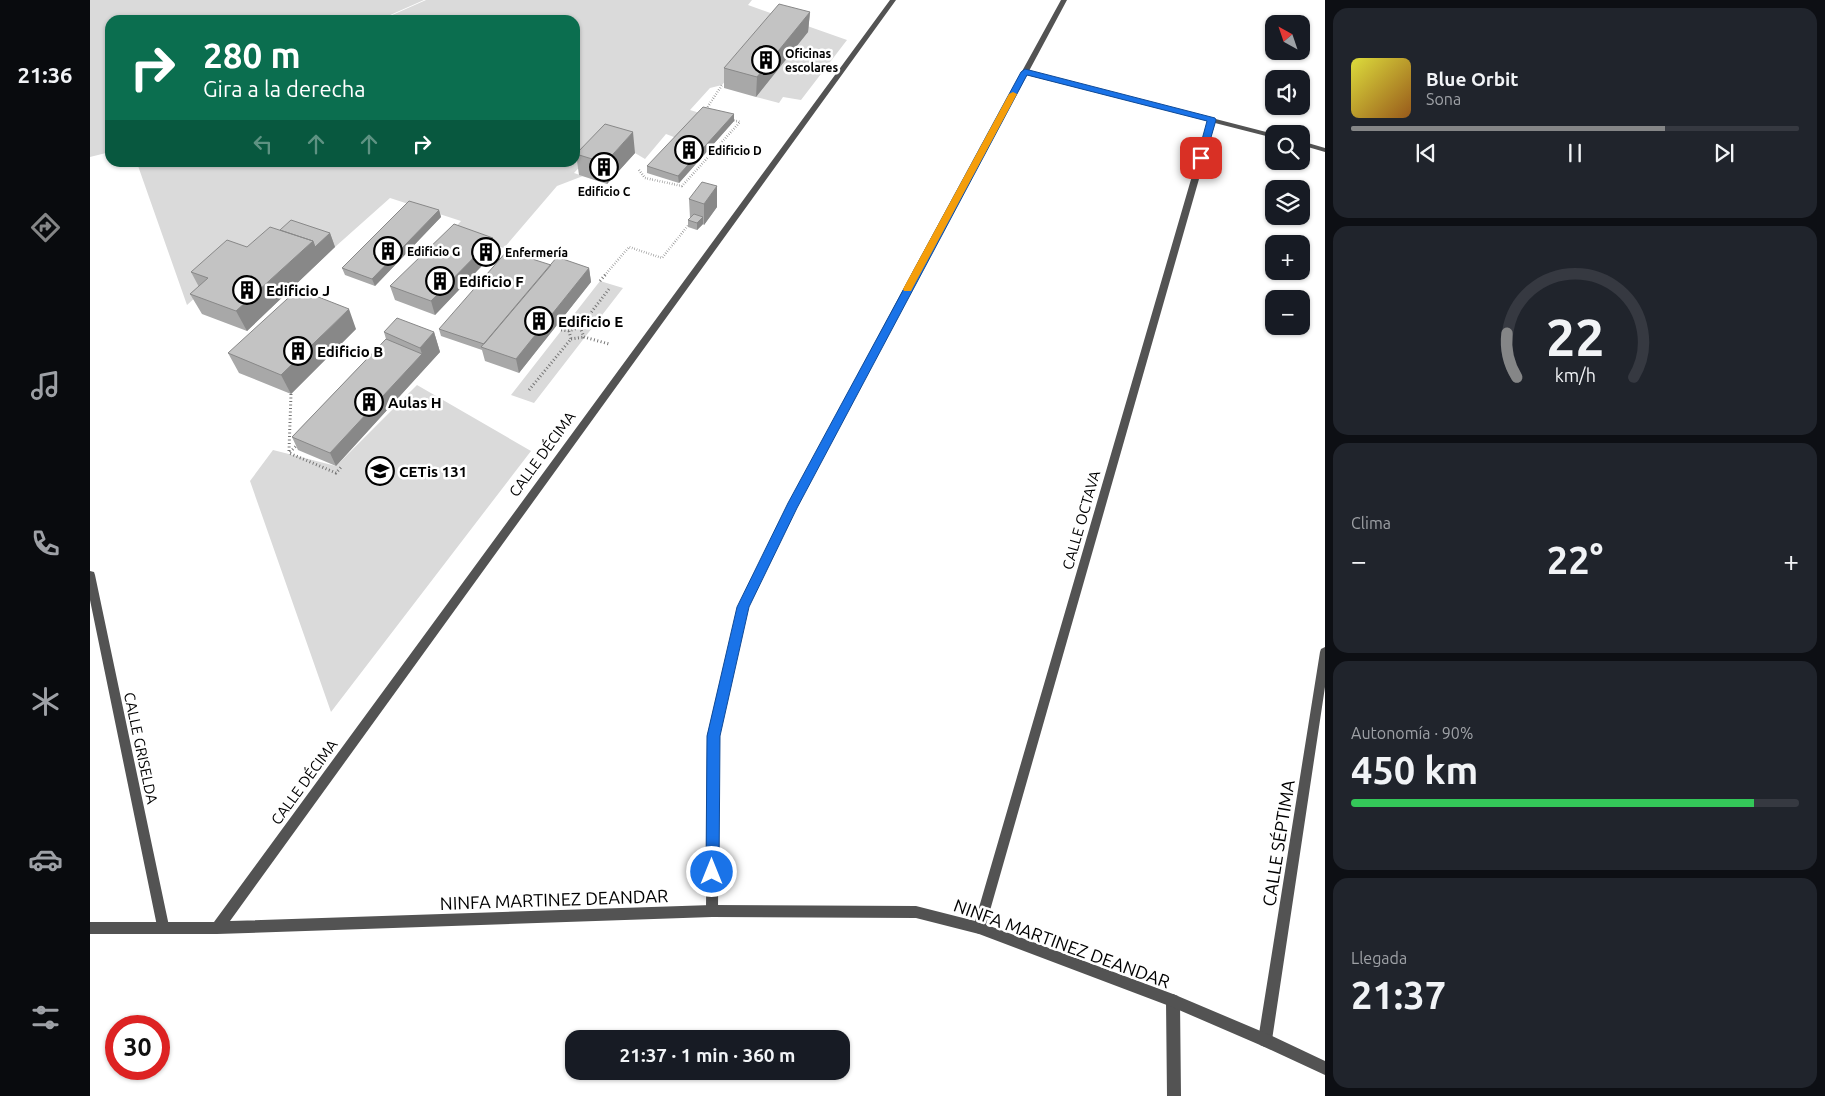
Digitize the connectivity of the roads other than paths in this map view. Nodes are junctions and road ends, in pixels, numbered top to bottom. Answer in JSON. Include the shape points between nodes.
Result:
{"nodes":[{"id":1,"x":892,"y":0,"type":"edge"},
{"id":2,"x":1064,"y":0,"type":"edge"},
{"id":3,"x":1025,"y":72,"type":"junction"},
{"id":4,"x":1212,"y":120,"type":"junction"},
{"id":5,"x":1265,"y":134,"type":"edge"},
{"id":6,"x":1310,"y":146,"type":"edge"},
{"id":7,"x":1325,"y":150,"type":"edge"},
{"id":8,"x":90,"y":575,"type":"edge"},
{"id":9,"x":1325,"y":652,"type":"edge"},
{"id":10,"x":712,"y":911,"type":"junction"},
{"id":11,"x":163,"y":926,"type":"junction"},
{"id":12,"x":90,"y":928,"type":"edge"},
{"id":13,"x":217,"y":928,"type":"junction"},
{"id":14,"x":979,"y":928,"type":"junction"},
{"id":15,"x":1173,"y":1002,"type":"junction"},
{"id":16,"x":1265,"y":1040,"type":"junction"},
{"id":17,"x":1325,"y":1068,"type":"edge"},
{"id":18,"x":1174,"y":1096,"type":"edge"}],
"edges":[{"from":1,"to":13,"type":"street","name":"CALLE DÉCIMA"},
{"from":2,"to":3,"type":"street"},
{"from":3,"to":4,"type":"street"},
{"from":3,"to":10,"type":"street","via":[[792,507],[743,607],[713,736]]},
{"from":4,"to":5,"type":"street"},
{"from":4,"to":14,"type":"street","name":"CALLE OCTAVA"},
{"from":6,"to":7,"type":"street"},
{"from":8,"to":11,"type":"street","name":"CALLE GRISELDA"},
{"from":9,"to":16,"type":"street","name":"CALLE SÉPTIMA"},
{"from":10,"to":13,"type":"street","name":"NINFA MARTINEZ DEANDAR"},
{"from":10,"to":14,"type":"street","name":"NINFA MARTINEZ DEANDAR","via":[[916,912]]},
{"from":11,"to":12,"type":"street","name":"NINFA MARTINEZ DEANDAR"},
{"from":11,"to":13,"type":"street","name":"NINFA MARTINEZ DEANDAR"},
{"from":14,"to":15,"type":"street","name":"NINFA MARTINEZ DEANDAR"},
{"from":15,"to":16,"type":"street","name":"NINFA MARTINEZ DEANDAR"},
{"from":15,"to":18,"type":"street"},
{"from":16,"to":17,"type":"street","name":"NINFA MARTINEZ DEANDAR"}]}
